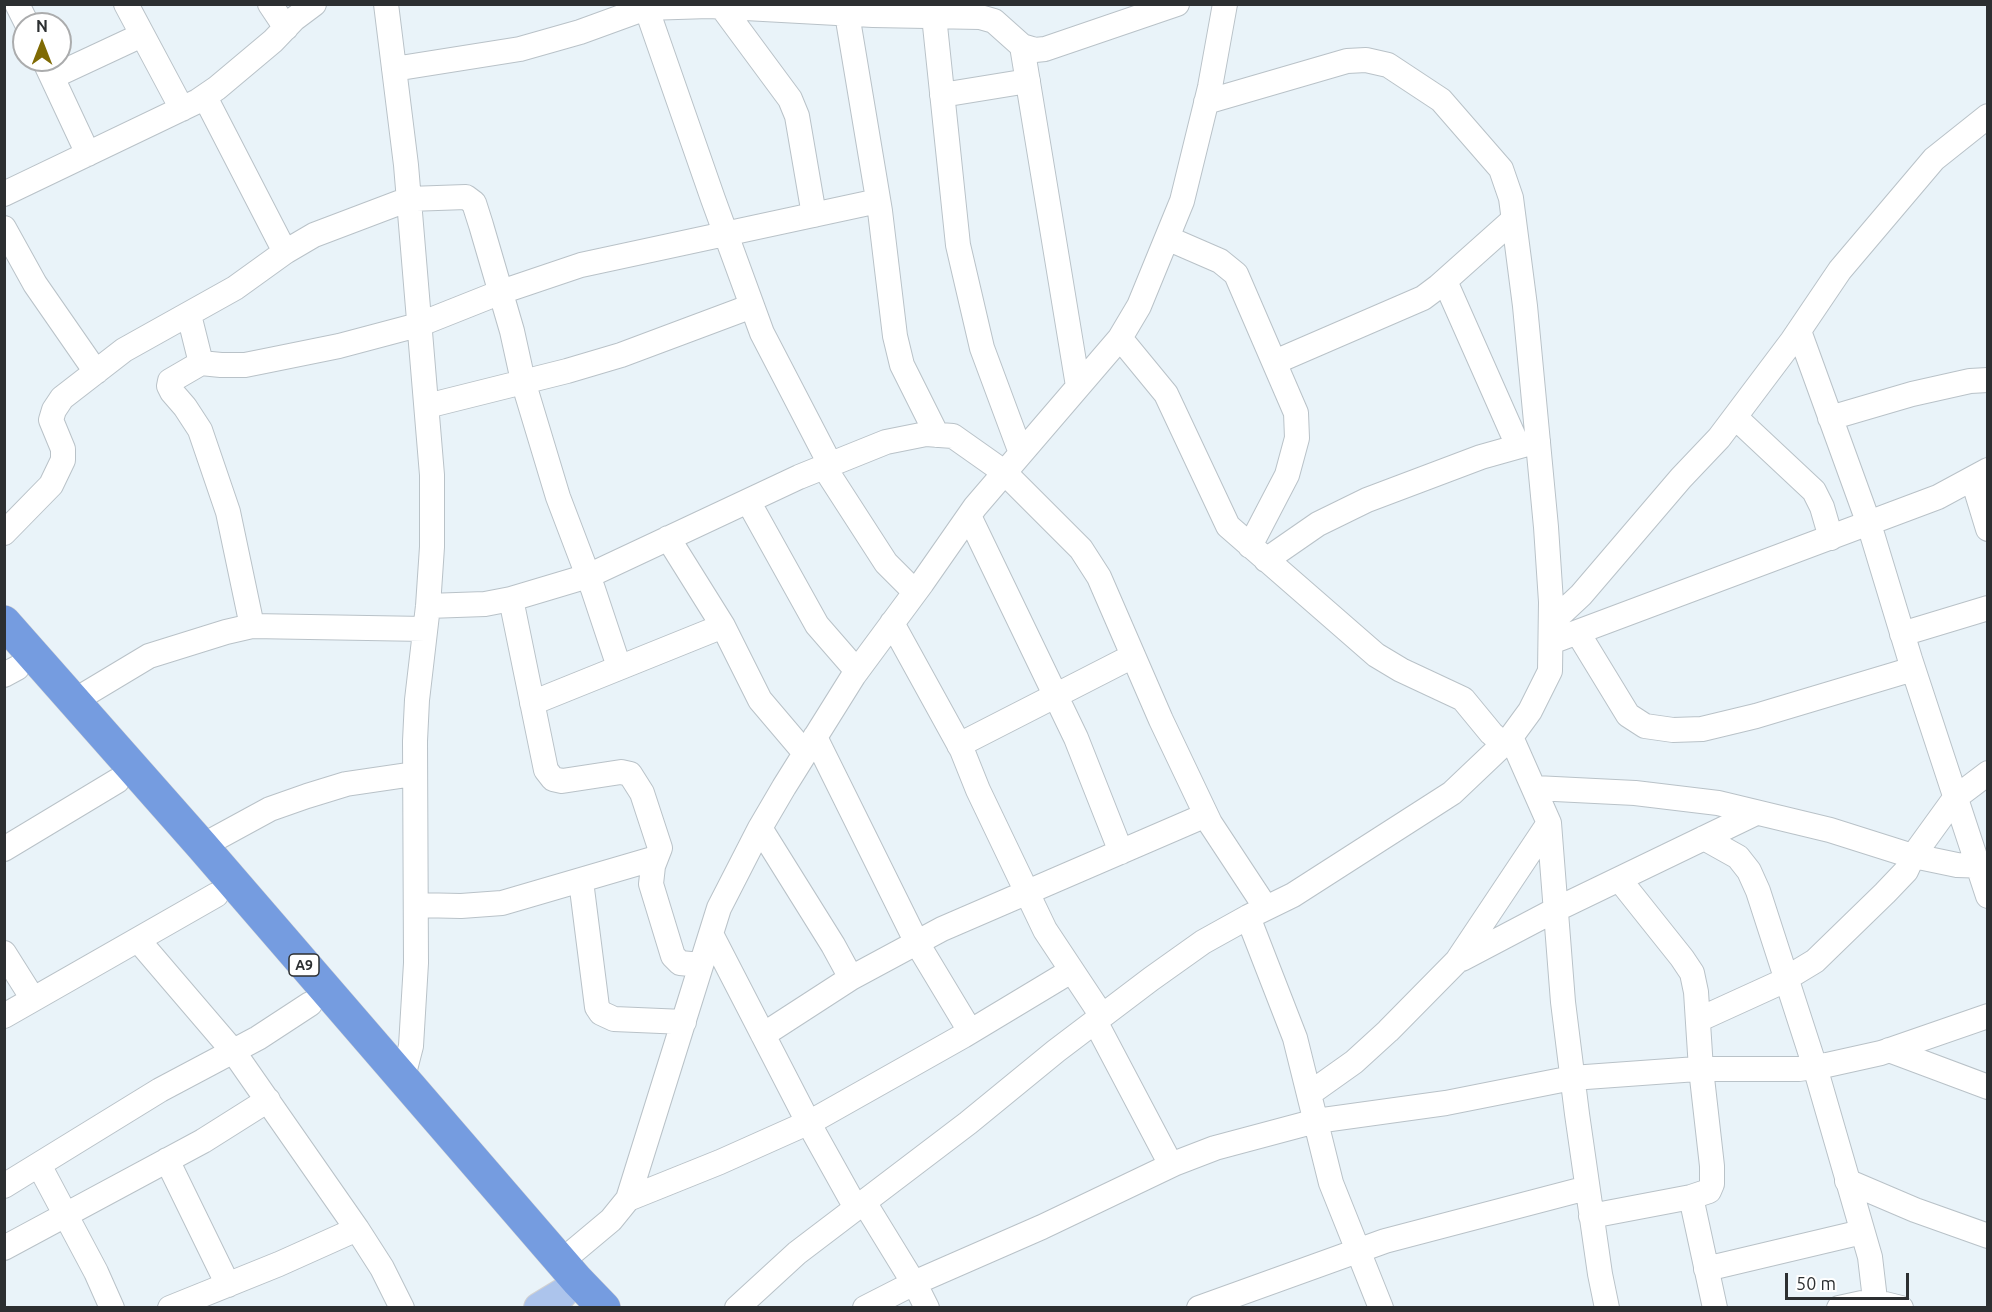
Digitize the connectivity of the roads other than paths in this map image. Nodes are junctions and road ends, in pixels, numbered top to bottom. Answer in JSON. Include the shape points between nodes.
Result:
{"nodes":[{"id":1,"x":126,"y":4,"type":"edge"},
{"id":2,"x":270,"y":4,"type":"edge"},
{"id":3,"x":314,"y":4,"type":"edge"},
{"id":4,"x":386,"y":4,"type":"edge"},
{"id":5,"x":1177,"y":4,"type":"edge"},
{"id":6,"x":1225,"y":4,"type":"edge"},
{"id":7,"x":645,"y":6,"type":"edge"},
{"id":8,"x":722,"y":7,"type":"junction"},
{"id":9,"x":848,"y":14,"type":"junction"},
{"id":10,"x":934,"y":16,"type":"junction"},
{"id":11,"x":286,"y":28,"type":"junction"},
{"id":12,"x":142,"y":35,"type":"junction"},
{"id":13,"x":1022,"y":46,"type":"junction"},
{"id":14,"x":72,"y":60,"type":"edge"},
{"id":15,"x":394,"y":69,"type":"junction"},
{"id":16,"x":49,"y":72,"type":"edge"},
{"id":17,"x":1028,"y":81,"type":"junction"},
{"id":18,"x":942,"y":95,"type":"junction"},
{"id":19,"x":205,"y":97,"type":"junction"},
{"id":20,"x":1206,"y":102,"type":"junction"},
{"id":21,"x":182,"y":109,"type":"junction"},
{"id":22,"x":1988,"y":116,"type":"edge"},
{"id":23,"x":88,"y":154,"type":"junction"},
{"id":24,"x":4,"y":194,"type":"edge"},
{"id":25,"x":409,"y":199,"type":"junction"},
{"id":26,"x":878,"y":201,"type":"junction"},
{"id":27,"x":814,"y":215,"type":"junction"},
{"id":28,"x":1513,"y":220,"type":"junction"},
{"id":29,"x":4,"y":228,"type":"edge"},
{"id":30,"x":725,"y":234,"type":"junction"},
{"id":31,"x":1167,"y":238,"type":"junction"},
{"id":32,"x":285,"y":252,"type":"junction"},
{"id":33,"x":1445,"y":281,"type":"junction"},
{"id":34,"x":501,"y":292,"type":"junction"},
{"id":35,"x":752,"y":306,"type":"junction"},
{"id":36,"x":189,"y":315,"type":"junction"},
{"id":37,"x":418,"y":325,"type":"junction"},
{"id":38,"x":1799,"y":331,"type":"junction"},
{"id":39,"x":1120,"y":339,"type":"junction"},
{"id":40,"x":1275,"y":362,"type":"junction"},
{"id":41,"x":201,"y":363,"type":"junction"},
{"id":42,"x":96,"y":372,"type":"junction"},
{"id":43,"x":1988,"y":380,"type":"edge"},
{"id":44,"x":523,"y":381,"type":"junction"},
{"id":45,"x":1078,"y":386,"type":"junction"},
{"id":46,"x":426,"y":406,"type":"junction"},
{"id":47,"x":1735,"y":417,"type":"junction"},
{"id":48,"x":1830,"y":418,"type":"junction"},
{"id":49,"x":937,"y":435,"type":"junction"},
{"id":50,"x":1528,"y":444,"type":"junction"},
{"id":51,"x":1021,"y":453,"type":"junction"},
{"id":52,"x":827,"y":465,"type":"junction"},
{"id":53,"x":1004,"y":472,"type":"junction"},
{"id":54,"x":1980,"y":475,"type":"edge"},
{"id":55,"x":748,"y":501,"type":"junction"},
{"id":56,"x":969,"y":516,"type":"junction"},
{"id":57,"x":1869,"y":524,"type":"junction"},
{"id":58,"x":1988,"y":530,"type":"edge"},
{"id":59,"x":4,"y":533,"type":"edge"},
{"id":60,"x":668,"y":538,"type":"junction"},
{"id":61,"x":1831,"y":538,"type":"junction"},
{"id":62,"x":1258,"y":553,"type":"junction"},
{"id":63,"x":588,"y":576,"type":"junction"},
{"id":64,"x":915,"y":592,"type":"junction"},
{"id":65,"x":511,"y":599,"type":"junction"},
{"id":66,"x":1988,"y":608,"type":"edge"},
{"id":67,"x":427,"y":618,"type":"junction"},
{"id":68,"x":4,"y":622,"type":"edge"},
{"id":69,"x":892,"y":623,"type":"junction"},
{"id":70,"x":252,"y":626,"type":"junction"},
{"id":71,"x":723,"y":626,"type":"junction"},
{"id":72,"x":1551,"y":633,"type":"junction"},
{"id":73,"x":1578,"y":633,"type":"junction"},
{"id":74,"x":1902,"y":634,"type":"junction"},
{"id":75,"x":1133,"y":656,"type":"junction"},
{"id":76,"x":9,"y":666,"type":"edge"},
{"id":77,"x":619,"y":667,"type":"junction"},
{"id":78,"x":1913,"y":669,"type":"junction"},
{"id":79,"x":857,"y":671,"type":"junction"},
{"id":80,"x":1056,"y":697,"type":"junction"},
{"id":81,"x":74,"y":701,"type":"junction"},
{"id":82,"x":532,"y":703,"type":"junction"},
{"id":83,"x":1507,"y":740,"type":"junction"},
{"id":84,"x":810,"y":745,"type":"junction"},
{"id":85,"x":959,"y":745,"type":"junction"},
{"id":86,"x":1988,"y":773,"type":"edge"},
{"id":87,"x":414,"y":774,"type":"junction"},
{"id":88,"x":117,"y":781,"type":"junction"},
{"id":89,"x":1535,"y":788,"type":"junction"},
{"id":90,"x":1955,"y":798,"type":"junction"},
{"id":91,"x":1756,"y":813,"type":"junction"},
{"id":92,"x":1206,"y":815,"type":"junction"},
{"id":93,"x":1549,"y":823,"type":"junction"},
{"id":94,"x":760,"y":828,"type":"junction"},
{"id":95,"x":1704,"y":838,"type":"junction"},
{"id":96,"x":202,"y":846,"type":"junction"},
{"id":97,"x":4,"y":849,"type":"edge"},
{"id":98,"x":1121,"y":852,"type":"junction"},
{"id":99,"x":1914,"y":856,"type":"junction"},
{"id":100,"x":656,"y":858,"type":"junction"},
{"id":101,"x":1983,"y":866,"type":"edge"},
{"id":102,"x":1619,"y":879,"type":"junction"},
{"id":103,"x":580,"y":882,"type":"junction"},
{"id":104,"x":1027,"y":892,"type":"junction"},
{"id":105,"x":216,"y":895,"type":"junction"},
{"id":106,"x":1988,"y":896,"type":"edge"},
{"id":107,"x":416,"y":905,"type":"junction"},
{"id":108,"x":1557,"y":909,"type":"junction"},
{"id":109,"x":1257,"y":912,"type":"junction"},
{"id":110,"x":711,"y":934,"type":"junction"},
{"id":111,"x":138,"y":940,"type":"junction"},
{"id":112,"x":917,"y":943,"type":"junction"},
{"id":113,"x":4,"y":953,"type":"edge"},
{"id":114,"x":1457,"y":961,"type":"junction"},
{"id":115,"x":701,"y":964,"type":"junction"},
{"id":116,"x":1071,"y":971,"type":"junction"},
{"id":117,"x":851,"y":978,"type":"junction"},
{"id":118,"x":1786,"y":979,"type":"junction"},
{"id":119,"x":33,"y":999,"type":"junction"},
{"id":120,"x":310,"y":1004,"type":"junction"},
{"id":121,"x":4,"y":1016,"type":"edge"},
{"id":122,"x":1988,"y":1016,"type":"edge"},
{"id":123,"x":1099,"y":1018,"type":"junction"},
{"id":124,"x":1698,"y":1020,"type":"junction"},
{"id":125,"x":684,"y":1022,"type":"junction"},
{"id":126,"x":970,"y":1031,"type":"junction"},
{"id":127,"x":763,"y":1035,"type":"junction"},
{"id":128,"x":1889,"y":1050,"type":"junction"},
{"id":129,"x":233,"y":1051,"type":"junction"},
{"id":130,"x":1815,"y":1067,"type":"junction"},
{"id":131,"x":1701,"y":1069,"type":"junction"},
{"id":132,"x":403,"y":1077,"type":"junction"},
{"id":133,"x":1572,"y":1078,"type":"junction"},
{"id":134,"x":1988,"y":1087,"type":"edge"},
{"id":135,"x":1309,"y":1094,"type":"junction"},
{"id":136,"x":268,"y":1100,"type":"junction"},
{"id":137,"x":1316,"y":1121,"type":"junction"},
{"id":138,"x":808,"y":1122,"type":"junction"},
{"id":139,"x":167,"y":1160,"type":"junction"},
{"id":140,"x":39,"y":1165,"type":"junction"},
{"id":141,"x":1172,"y":1165,"type":"junction"},
{"id":142,"x":1847,"y":1181,"type":"junction"},
{"id":143,"x":4,"y":1186,"type":"edge"},
{"id":144,"x":1587,"y":1188,"type":"junction"},
{"id":145,"x":1691,"y":1197,"type":"junction"},
{"id":146,"x":628,"y":1199,"type":"junction"},
{"id":147,"x":860,"y":1205,"type":"junction"},
{"id":148,"x":66,"y":1215,"type":"junction"},
{"id":149,"x":1591,"y":1216,"type":"junction"},
{"id":150,"x":357,"y":1229,"type":"junction"},
{"id":151,"x":1862,"y":1233,"type":"junction"},
{"id":152,"x":1988,"y":1236,"type":"edge"},
{"id":153,"x":4,"y":1248,"type":"edge"},
{"id":154,"x":1358,"y":1251,"type":"junction"},
{"id":155,"x":562,"y":1261,"type":"junction"},
{"id":156,"x":1706,"y":1269,"type":"junction"},
{"id":157,"x":914,"y":1283,"type":"junction"},
{"id":158,"x":228,"y":1285,"type":"junction"},
{"id":159,"x":558,"y":1303,"type":"edge"},
{"id":160,"x":1876,"y":1306,"type":"edge"},
{"id":161,"x":112,"y":1308,"type":"edge"},
{"id":162,"x":170,"y":1308,"type":"edge"},
{"id":163,"x":402,"y":1308,"type":"edge"},
{"id":164,"x":604,"y":1308,"type":"edge"},
{"id":165,"x":737,"y":1308,"type":"edge"},
{"id":166,"x":866,"y":1308,"type":"edge"},
{"id":167,"x":927,"y":1308,"type":"edge"},
{"id":168,"x":1199,"y":1308,"type":"edge"},
{"id":169,"x":1381,"y":1308,"type":"edge"},
{"id":170,"x":1607,"y":1308,"type":"edge"},
{"id":171,"x":1715,"y":1308,"type":"edge"},
{"id":172,"x":1839,"y":1308,"type":"edge"},
{"id":173,"x":1901,"y":1308,"type":"edge"}],
"edges":[{"from":1,"to":12,"type":"street"},
{"from":2,"to":11,"type":"street"},
{"from":3,"to":11,"type":"street"},
{"from":4,"to":15,"type":"street"},
{"from":5,"to":13,"type":"street","via":[[1045,49]]},
{"from":6,"to":20,"type":"street"},
{"from":7,"to":8,"type":"street"},
{"from":7,"to":15,"type":"street","via":[[580,32],[520,49]]},
{"from":7,"to":30,"type":"street"},
{"from":8,"to":9,"type":"street"},
{"from":8,"to":27,"type":"street","via":[[790,99],[797,116]]},
{"from":9,"to":10,"type":"street"},
{"from":9,"to":26,"type":"street"},
{"from":10,"to":13,"type":"street","via":[[994,21]]},
{"from":10,"to":18,"type":"street"},
{"from":11,"to":19,"type":"street"},
{"from":12,"to":14,"type":"street"},
{"from":12,"to":21,"type":"street"},
{"from":13,"to":17,"type":"street"},
{"from":15,"to":25,"type":"street"},
{"from":16,"to":23,"type":"street"},
{"from":17,"to":18,"type":"street"},
{"from":17,"to":45,"type":"street"},
{"from":18,"to":51,"type":"street","via":[[958,245],[974,321]]},
{"from":19,"to":21,"type":"street"},
{"from":19,"to":32,"type":"street"},
{"from":20,"to":28,"type":"street","via":[[1347,61],[1388,65],[1441,100],[1501,169],[1511,198]]},
{"from":20,"to":31,"type":"street","via":[[1182,201]]},
{"from":21,"to":23,"type":"street"},
{"from":22,"to":38,"type":"street","via":[[1934,159],[1840,270]]},
{"from":23,"to":24,"type":"street"},
{"from":25,"to":32,"type":"street","via":[[314,235]]},
{"from":25,"to":34,"type":"street","via":[[466,196],[474,203]]},
{"from":25,"to":37,"type":"street"},
{"from":26,"to":27,"type":"street"},
{"from":26,"to":49,"type":"street","via":[[897,346],[902,365]]},
{"from":27,"to":30,"type":"street"},
{"from":28,"to":33,"type":"street"},
{"from":28,"to":50,"type":"street","via":[[1525,306]]},
{"from":29,"to":42,"type":"street","via":[[35,284]]},
{"from":30,"to":34,"type":"street","via":[[581,265]]},
{"from":30,"to":35,"type":"street"},
{"from":31,"to":39,"type":"street","via":[[1139,306]]},
{"from":31,"to":40,"type":"street","via":[[1220,261],[1236,274]]},
{"from":32,"to":36,"type":"street"},
{"from":33,"to":40,"type":"street","via":[[1423,298]]},
{"from":33,"to":50,"type":"street"},
{"from":34,"to":37,"type":"street"},
{"from":34,"to":44,"type":"street"},
{"from":35,"to":44,"type":"street","via":[[621,355]]},
{"from":35,"to":52,"type":"street"},
{"from":36,"to":41,"type":"street"},
{"from":36,"to":42,"type":"street","via":[[124,350]]},
{"from":37,"to":41,"type":"street","via":[[245,365]]},
{"from":37,"to":46,"type":"street"},
{"from":38,"to":47,"type":"street"},
{"from":38,"to":48,"type":"street"},
{"from":39,"to":45,"type":"street"},
{"from":39,"to":62,"type":"street","via":[[1166,394],[1228,526]]},
{"from":40,"to":62,"type":"street","via":[[1296,413],[1297,438]]},
{"from":41,"to":70,"type":"street","via":[[170,381],[169,386],[200,430],[228,512]]},
{"from":42,"to":59,"type":"street","via":[[62,398],[54,410],[51,420],[63,449],[63,460],[51,485]]},
{"from":43,"to":48,"type":"street","via":[[1912,393]]},
{"from":44,"to":46,"type":"street"},
{"from":44,"to":63,"type":"street","via":[[558,498]]},
{"from":45,"to":51,"type":"street"},
{"from":46,"to":67,"type":"street","via":[[432,475]]},
{"from":47,"to":61,"type":"street","via":[[1814,491]]},
{"from":47,"to":72,"type":"street"},
{"from":48,"to":57,"type":"street"},
{"from":49,"to":52,"type":"street","via":[[886,442]]},
{"from":49,"to":53,"type":"street","via":[[953,436]]},
{"from":50,"to":62,"type":"street","via":[[1481,457],[1368,500]]},
{"from":50,"to":72,"type":"street","via":[[1546,527]]},
{"from":51,"to":53,"type":"street"},
{"from":52,"to":55,"type":"street"},
{"from":52,"to":64,"type":"street","via":[[886,563]]},
{"from":53,"to":56,"type":"street"},
{"from":53,"to":75,"type":"street","via":[[1081,549],[1099,577]]},
{"from":54,"to":57,"type":"street","via":[[1938,498]]},
{"from":54,"to":58,"type":"street"},
{"from":55,"to":60,"type":"street"},
{"from":55,"to":79,"type":"street","via":[[817,625]]},
{"from":56,"to":64,"type":"street"},
{"from":56,"to":80,"type":"street"},
{"from":57,"to":61,"type":"street"},
{"from":57,"to":74,"type":"street"},
{"from":60,"to":63,"type":"street"},
{"from":60,"to":71,"type":"street"},
{"from":61,"to":73,"type":"street"},
{"from":62,"to":83,"type":"street","via":[[1376,655],[1462,699],[1491,733]]},
{"from":63,"to":65,"type":"street"},
{"from":63,"to":77,"type":"street"},
{"from":64,"to":69,"type":"street"},
{"from":65,"to":67,"type":"street"},
{"from":65,"to":82,"type":"street"},
{"from":66,"to":74,"type":"street"},
{"from":67,"to":70,"type":"street"},
{"from":67,"to":87,"type":"street","via":[[417,700]]},
{"from":68,"to":81,"type":"highway","number":"A9"},
{"from":69,"to":79,"type":"street"},
{"from":69,"to":85,"type":"street"},
{"from":70,"to":81,"type":"street","via":[[149,657]]},
{"from":71,"to":77,"type":"street"},
{"from":71,"to":84,"type":"street","via":[[760,700]]},
{"from":72,"to":73,"type":"street"},
{"from":72,"to":83,"type":"street","via":[[1551,671],[1530,711]]},
{"from":73,"to":78,"type":"street","via":[[1628,715],[1646,726],[1673,730],[1702,729],[1756,716]]},
{"from":74,"to":78,"type":"street"},
{"from":75,"to":80,"type":"street"},
{"from":75,"to":92,"type":"street"},
{"from":76,"to":88,"type":"highway","number":"A9"},
{"from":77,"to":82,"type":"street"},
{"from":78,"to":90,"type":"street"},
{"from":79,"to":84,"type":"street"},
{"from":80,"to":85,"type":"street"},
{"from":80,"to":98,"type":"street","via":[[1077,738]]},
{"from":81,"to":96,"type":"highway","number":"A9"},
{"from":82,"to":100,"type":"street","via":[[546,770],[553,779],[630,774],[642,794],[660,848]]},
{"from":83,"to":89,"type":"street"},
{"from":83,"to":109,"type":"street","via":[[1452,793],[1293,895]]},
{"from":84,"to":94,"type":"street"},
{"from":84,"to":112,"type":"street"},
{"from":85,"to":104,"type":"street"},
{"from":86,"to":90,"type":"street"},
{"from":87,"to":96,"type":"street","via":[[346,784],[307,796],[270,809]]},
{"from":87,"to":107,"type":"street"},
{"from":88,"to":97,"type":"street"},
{"from":88,"to":105,"type":"highway","number":"A9"},
{"from":89,"to":91,"type":"street","via":[[1635,793],[1718,803]]},
{"from":89,"to":93,"type":"street"},
{"from":90,"to":99,"type":"street"},
{"from":90,"to":101,"type":"street"},
{"from":91,"to":95,"type":"street"},
{"from":91,"to":99,"type":"street","via":[[1830,830]]},
{"from":92,"to":98,"type":"street"},
{"from":92,"to":109,"type":"street"},
{"from":93,"to":108,"type":"street"},
{"from":93,"to":114,"type":"street"},
{"from":94,"to":110,"type":"street","via":[[719,908]]},
{"from":94,"to":117,"type":"street"},
{"from":95,"to":102,"type":"street"},
{"from":95,"to":118,"type":"street","via":[[1738,857],[1749,871]]},
{"from":96,"to":132,"type":"highway","number":"A9"},
{"from":98,"to":104,"type":"street"},
{"from":99,"to":101,"type":"street"},
{"from":99,"to":118,"type":"street","via":[[1906,871],[1878,901],[1815,961]]},
{"from":100,"to":103,"type":"street"},
{"from":100,"to":115,"type":"street","via":[[651,884],[673,956],[680,963]]},
{"from":101,"to":106,"type":"street"},
{"from":102,"to":108,"type":"street"},
{"from":102,"to":124,"type":"street","via":[[1692,973]]},
{"from":103,"to":107,"type":"street","via":[[502,903]]},
{"from":103,"to":125,"type":"street","via":[[601,1013],[614,1019]]},
{"from":104,"to":112,"type":"street"},
{"from":104,"to":116,"type":"street"},
{"from":105,"to":111,"type":"street"},
{"from":105,"to":120,"type":"highway","number":"A9"},
{"from":107,"to":132,"type":"street","via":[[411,1046]]},
{"from":108,"to":114,"type":"street"},
{"from":108,"to":133,"type":"street"},
{"from":109,"to":123,"type":"street","via":[[1203,942]]},
{"from":109,"to":135,"type":"street"},
{"from":110,"to":115,"type":"street"},
{"from":110,"to":127,"type":"street"},
{"from":111,"to":119,"type":"street"},
{"from":111,"to":129,"type":"street"},
{"from":112,"to":117,"type":"street"},
{"from":112,"to":126,"type":"street"},
{"from":113,"to":119,"type":"street"},
{"from":114,"to":135,"type":"street","via":[[1354,1062]]},
{"from":115,"to":125,"type":"street"},
{"from":116,"to":123,"type":"street"},
{"from":116,"to":126,"type":"street"},
{"from":117,"to":127,"type":"street"},
{"from":118,"to":124,"type":"street"},
{"from":118,"to":130,"type":"street"},
{"from":119,"to":121,"type":"street"},
{"from":120,"to":129,"type":"street"},
{"from":120,"to":159,"type":"highway","number":"A9"},
{"from":122,"to":128,"type":"street"},
{"from":123,"to":141,"type":"street"},
{"from":123,"to":147,"type":"street"},
{"from":124,"to":131,"type":"street"},
{"from":125,"to":146,"type":"street"},
{"from":126,"to":138,"type":"street"},
{"from":127,"to":138,"type":"street"},
{"from":128,"to":130,"type":"street"},
{"from":128,"to":134,"type":"street"},
{"from":129,"to":136,"type":"street"},
{"from":129,"to":140,"type":"street","via":[[160,1090]]},
{"from":130,"to":131,"type":"street"},
{"from":130,"to":142,"type":"street"},
{"from":131,"to":133,"type":"street"},
{"from":131,"to":145,"type":"street","via":[[1712,1184],[1709,1191]]},
{"from":132,"to":155,"type":"highway","number":"A9"},
{"from":133,"to":137,"type":"street","via":[[1446,1103]]},
{"from":133,"to":144,"type":"street"},
{"from":135,"to":137,"type":"street"},
{"from":136,"to":139,"type":"street"},
{"from":136,"to":150,"type":"street"},
{"from":137,"to":141,"type":"street","via":[[1215,1148]]},
{"from":137,"to":154,"type":"street","via":[[1331,1183]]},
{"from":138,"to":146,"type":"street"},
{"from":138,"to":147,"type":"street"},
{"from":139,"to":148,"type":"street"},
{"from":139,"to":158,"type":"street"},
{"from":140,"to":143,"type":"street"},
{"from":140,"to":148,"type":"street"},
{"from":141,"to":157,"type":"street"},
{"from":142,"to":151,"type":"street"},
{"from":142,"to":152,"type":"street"},
{"from":144,"to":149,"type":"street"},
{"from":144,"to":154,"type":"street"},
{"from":145,"to":149,"type":"street"},
{"from":145,"to":156,"type":"street"},
{"from":146,"to":155,"type":"street","via":[[611,1220]]},
{"from":147,"to":157,"type":"street"},
{"from":147,"to":165,"type":"street","via":[[797,1252]]},
{"from":148,"to":153,"type":"street"},
{"from":148,"to":161,"type":"street"},
{"from":149,"to":170,"type":"street"},
{"from":150,"to":158,"type":"street"},
{"from":150,"to":163,"type":"street"},
{"from":151,"to":156,"type":"street"},
{"from":151,"to":160,"type":"street","via":[[1870,1257]]},
{"from":154,"to":168,"type":"street"},
{"from":154,"to":169,"type":"street"},
{"from":155,"to":164,"type":"highway","number":"A9"},
{"from":156,"to":171,"type":"street"},
{"from":157,"to":166,"type":"street"},
{"from":157,"to":167,"type":"street"},
{"from":158,"to":162,"type":"street"},
{"from":160,"to":172,"type":"street","via":[[1862,1303]]},
{"from":160,"to":173,"type":"street"}]}
